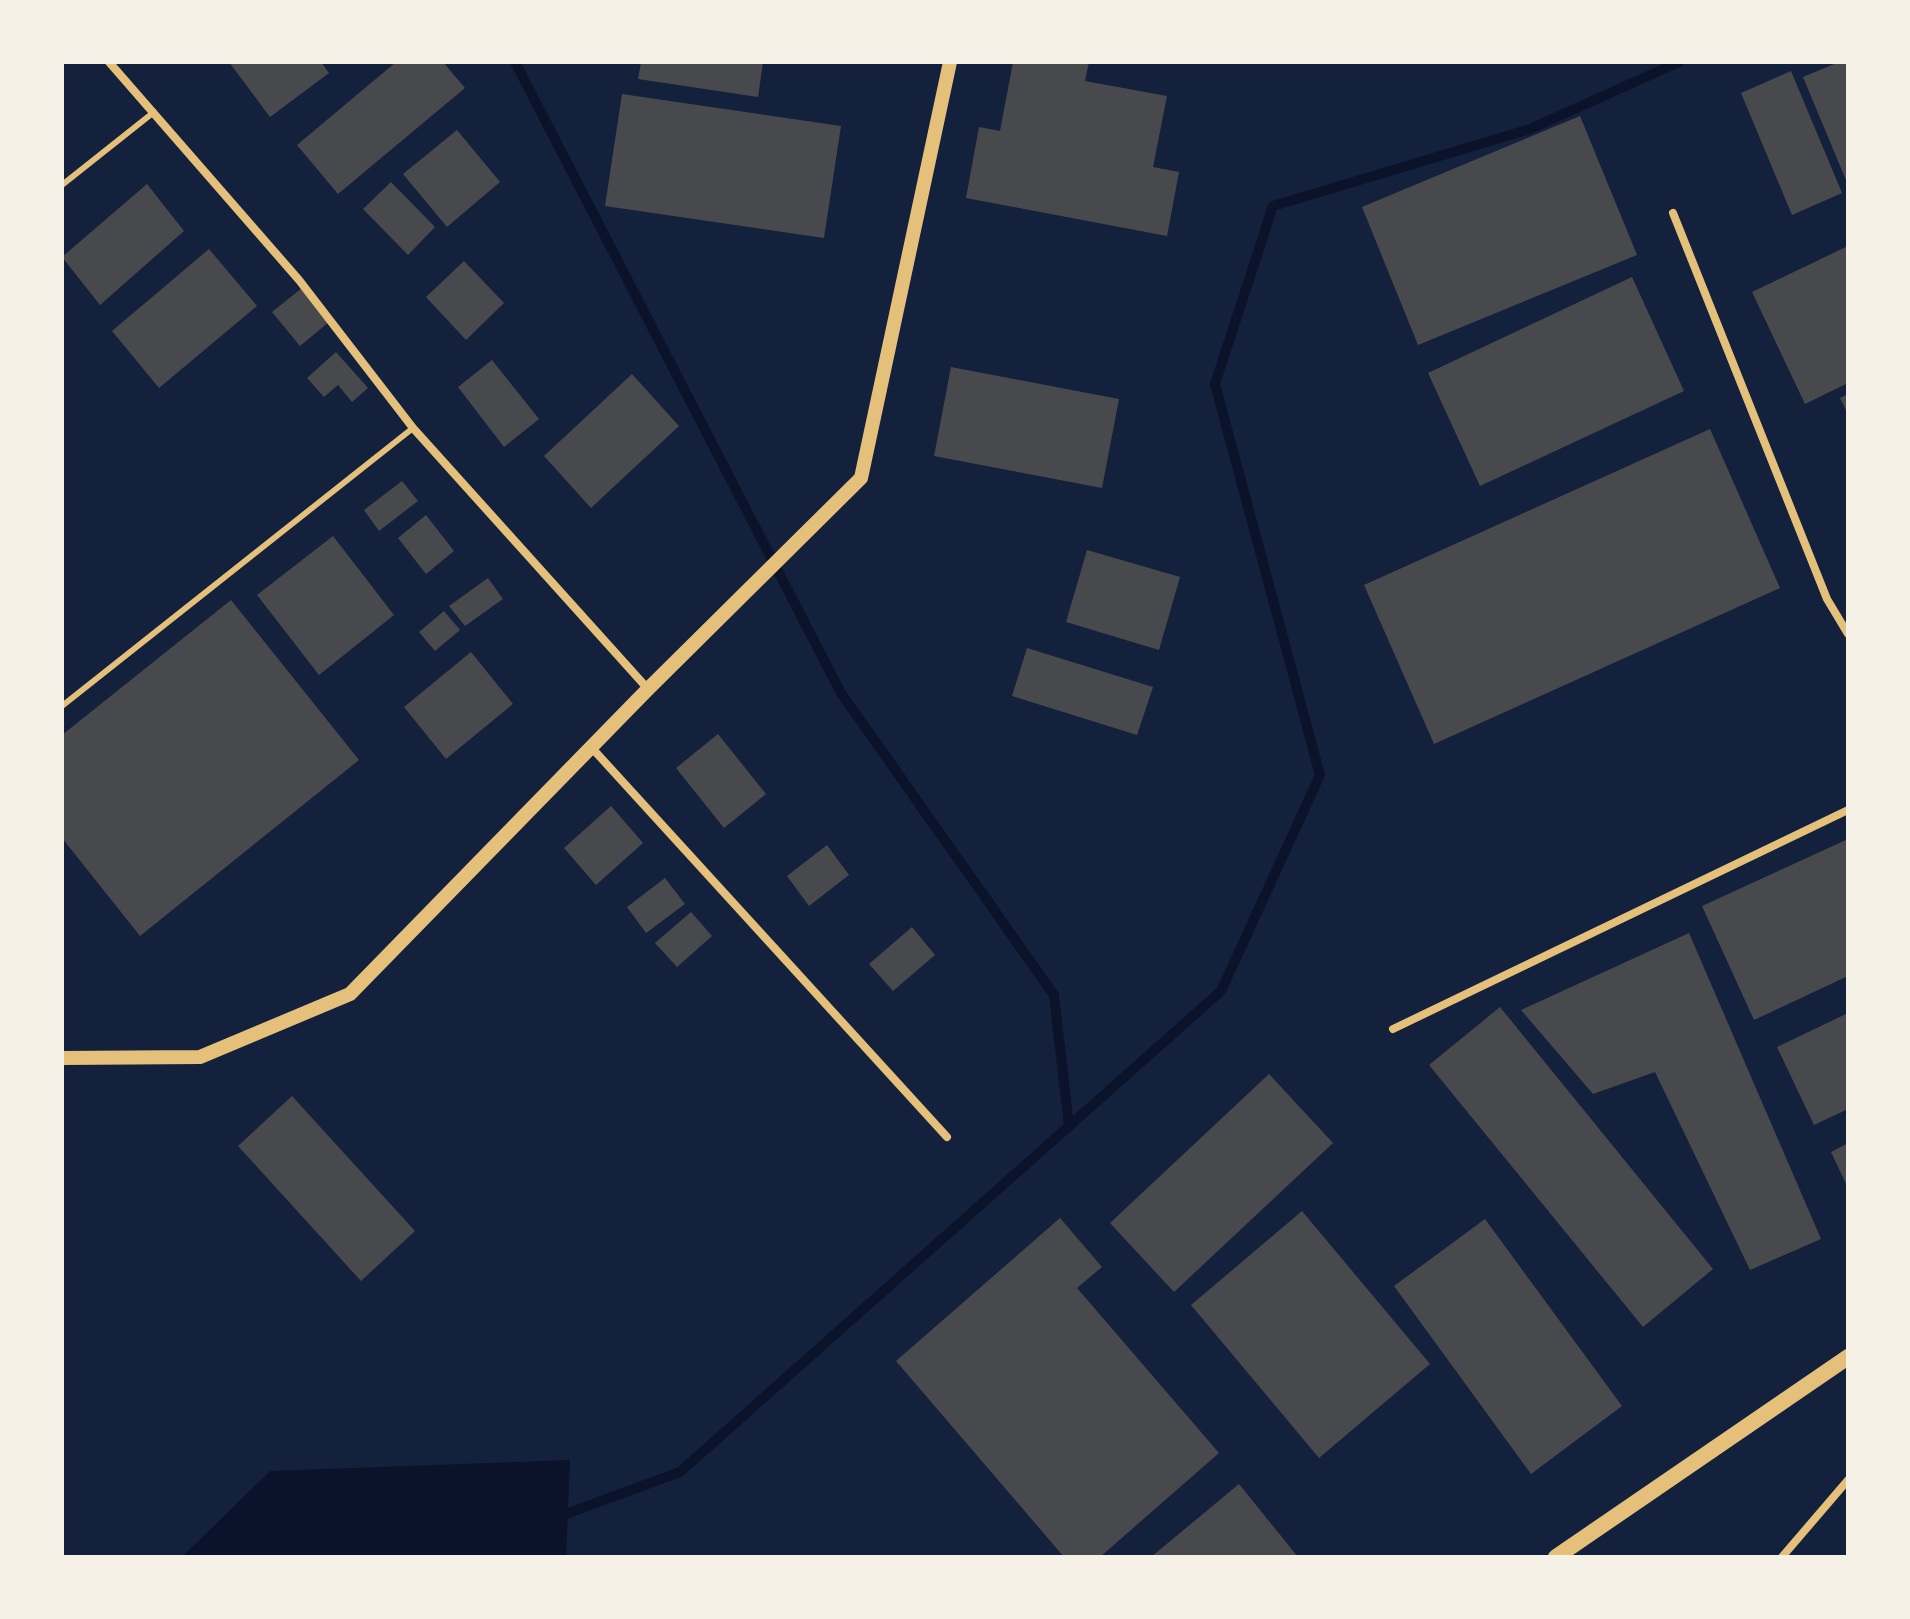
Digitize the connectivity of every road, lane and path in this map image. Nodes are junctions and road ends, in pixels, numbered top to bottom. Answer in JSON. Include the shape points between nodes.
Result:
{"nodes":[{"id":1,"x":109,"y":62,"type":"edge"},
{"id":2,"x":950,"y":62,"type":"edge"},
{"id":3,"x":154,"y":112,"type":"junction"},
{"id":4,"x":62,"y":185,"type":"edge"},
{"id":5,"x":1673,"y":213,"type":"dead end"},
{"id":6,"x":413,"y":428,"type":"junction"},
{"id":7,"x":1848,"y":634,"type":"edge"},
{"id":8,"x":648,"y":689,"type":"junction"},
{"id":9,"x":62,"y":706,"type":"edge"},
{"id":10,"x":591,"y":747,"type":"junction"},
{"id":11,"x":1848,"y":810,"type":"edge"},
{"id":12,"x":1393,"y":1029,"type":"dead end"},
{"id":13,"x":62,"y":1058,"type":"edge"},
{"id":14,"x":947,"y":1137,"type":"dead end"},
{"id":15,"x":1848,"y":1357,"type":"edge"},
{"id":16,"x":1848,"y":1480,"type":"edge"},
{"id":17,"x":1556,"y":1557,"type":"edge"},
{"id":18,"x":1782,"y":1557,"type":"edge"}],
"edges":[{"from":1,"to":3,"type":"street"},
{"from":2,"to":8,"type":"street","via":[[861,478]]},
{"from":3,"to":4,"type":"lane"},
{"from":3,"to":6,"type":"street","via":[[299,280]]},
{"from":5,"to":7,"type":"street","via":[[1827,599]]},
{"from":6,"to":8,"type":"street"},
{"from":6,"to":9,"type":"lane"},
{"from":8,"to":10,"type":"street"},
{"from":10,"to":13,"type":"street","via":[[350,994],[200,1057]]},
{"from":10,"to":14,"type":"street"},
{"from":11,"to":12,"type":"street"},
{"from":15,"to":17,"type":"main road"},
{"from":16,"to":18,"type":"street"}]}
